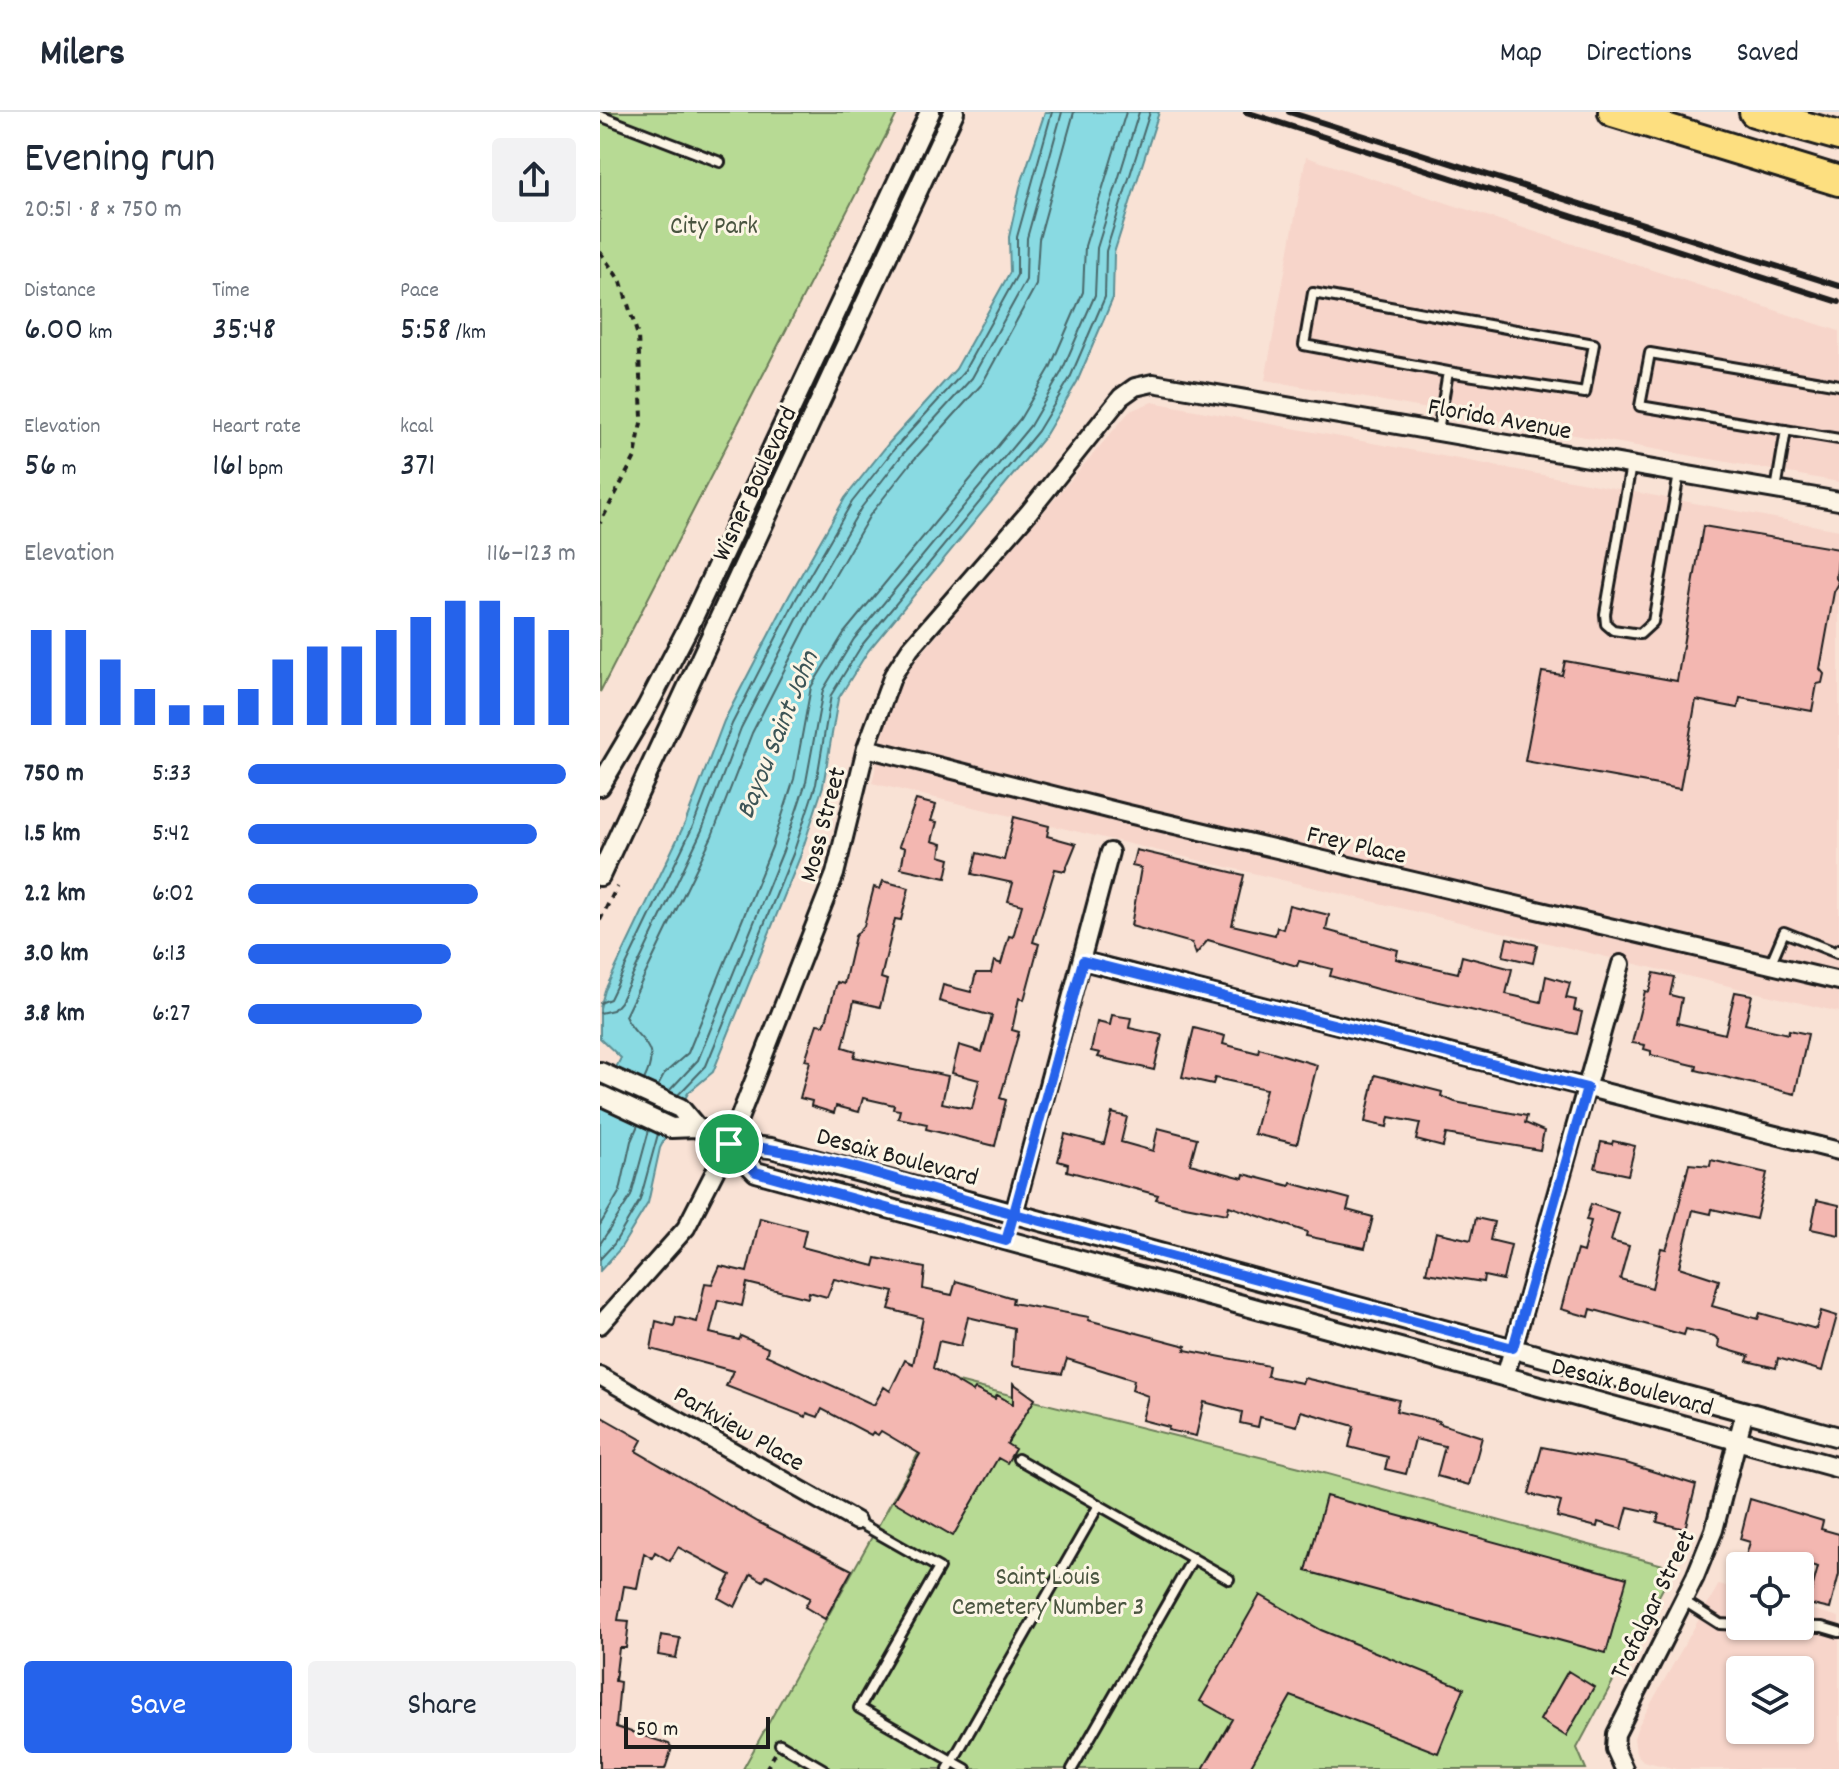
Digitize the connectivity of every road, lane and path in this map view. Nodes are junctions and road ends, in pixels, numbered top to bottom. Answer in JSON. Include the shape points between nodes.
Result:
{"nodes":[{"id":1,"x":930,"y":112,"type":"edge"},
{"id":2,"x":954,"y":112,"type":"edge"},
{"id":3,"x":1613,"y":112,"type":"edge"},
{"id":4,"x":1754,"y":112,"type":"edge"},
{"id":5,"x":600,"y":116,"type":"edge"},
{"id":6,"x":1839,"y":136,"type":"edge"},
{"id":7,"x":720,"y":162,"type":"dead end"},
{"id":8,"x":1839,"y":181,"type":"edge"},
{"id":9,"x":600,"y":252,"type":"edge"},
{"id":10,"x":1448,"y":372,"type":"junction"},
{"id":11,"x":1153,"y":383,"type":"joint"},
{"id":12,"x":1839,"y":385,"type":"edge"},
{"id":13,"x":1786,"y":430,"type":"junction"},
{"id":14,"x":1438,"y":431,"type":"junction"},
{"id":15,"x":1839,"y":439,"type":"edge"},
{"id":16,"x":1631,"y":464,"type":"junction"},
{"id":17,"x":1679,"y":473,"type":"junction"},
{"id":18,"x":1776,"y":490,"type":"junction"},
{"id":19,"x":1839,"y":501,"type":"edge"},
{"id":20,"x":600,"y":523,"type":"edge"},
{"id":21,"x":866,"y":748,"type":"junction"},
{"id":22,"x":600,"y":786,"type":"edge"},
{"id":23,"x":1110,"y":852,"type":"dead end"},
{"id":24,"x":600,"y":876,"type":"edge"},
{"id":25,"x":1839,"y":949,"type":"edge"},
{"id":26,"x":1083,"y":961,"type":"junction"},
{"id":27,"x":1621,"y":964,"type":"dead end"},
{"id":28,"x":1770,"y":965,"type":"junction"},
{"id":29,"x":1839,"y":981,"type":"edge"},
{"id":30,"x":604,"y":1074,"type":"edge"},
{"id":31,"x":1587,"y":1088,"type":"junction"},
{"id":32,"x":600,"y":1095,"type":"edge"},
{"id":33,"x":696,"y":1127,"type":"junction"},
{"id":34,"x":729,"y":1144,"type":"junction"},
{"id":35,"x":1839,"y":1151,"type":"edge"},
{"id":36,"x":1014,"y":1213,"type":"junction"},
{"id":37,"x":1006,"y":1241,"type":"junction"},
{"id":38,"x":600,"y":1325,"type":"edge"},
{"id":39,"x":1513,"y":1348,"type":"junction"},
{"id":40,"x":600,"y":1376,"type":"edge"},
{"id":41,"x":1505,"y":1377,"type":"junction"},
{"id":42,"x":1745,"y":1411,"type":"junction"},
{"id":43,"x":1839,"y":1437,"type":"edge"},
{"id":44,"x":1737,"y":1440,"type":"junction"},
{"id":45,"x":1018,"y":1459,"type":"dead end"},
{"id":46,"x":1839,"y":1468,"type":"edge"},
{"id":47,"x":1099,"y":1505,"type":"junction"},
{"id":48,"x":856,"y":1521,"type":"joint"},
{"id":49,"x":1193,"y":1558,"type":"junction"},
{"id":50,"x":1229,"y":1579,"type":"dead end"},
{"id":51,"x":1683,"y":1601,"type":"junction"},
{"id":52,"x":1726,"y":1624,"type":"edge"},
{"id":53,"x":1814,"y":1627,"type":"edge"},
{"id":54,"x":1839,"y":1632,"type":"edge"},
{"id":55,"x":780,"y":1744,"type":"dead end"},
{"id":56,"x":950,"y":1765,"type":"edge"},
{"id":57,"x":1621,"y":1767,"type":"edge"},
{"id":58,"x":823,"y":1769,"type":"edge"},
{"id":59,"x":966,"y":1769,"type":"edge"},
{"id":60,"x":1072,"y":1769,"type":"edge"}],
"edges":[{"from":1,"to":22,"type":"street","name":"Wisner Boulevard","via":[[647,707]]},
{"from":2,"to":24,"type":"street","name":"Wisner Boulevard"},
{"from":3,"to":8,"type":"highway"},
{"from":4,"to":6,"type":"highway"},
{"from":5,"to":7,"type":"lane"},
{"from":9,"to":20,"type":"path","via":[[621,282],[638,336],[642,417],[635,457]]},
{"from":10,"to":10,"type":"lane","via":[[1304,345],[1313,293],[1594,344],[1585,393]]},
{"from":10,"to":14,"type":"lane"},
{"from":11,"to":14,"type":"street","name":"Florida Avenue"},
{"from":11,"to":21,"type":"street","name":"Moss Street","via":[[1121,397],[910,649],[893,675]]},
{"from":12,"to":13,"type":"lane","via":[[1650,353],[1640,406]]},
{"from":13,"to":15,"type":"lane"},
{"from":13,"to":18,"type":"lane"},
{"from":14,"to":16,"type":"street","name":"Florida Avenue"},
{"from":16,"to":17,"type":"street","name":"Florida Avenue"},
{"from":16,"to":17,"type":"lane","via":[[1605,614],[1613,630],[1640,634],[1653,622]]},
{"from":17,"to":18,"type":"street","name":"Florida Avenue"},
{"from":18,"to":19,"type":"street","name":"Florida Avenue"},
{"from":21,"to":28,"type":"street","name":"Frey Place"},
{"from":21,"to":34,"type":"street","name":"Moss Street","via":[[835,874]]},
{"from":23,"to":26,"type":"street"},
{"from":25,"to":28,"type":"lane","via":[[1837,953],[1784,932]]},
{"from":26,"to":31,"type":"street"},
{"from":26,"to":36,"type":"street"},
{"from":27,"to":31,"type":"street"},
{"from":28,"to":29,"type":"street","name":"Frey Place"},
{"from":30,"to":33,"type":"street","name":"Desaix Boulevard","via":[[680,1108]]},
{"from":31,"to":35,"type":"street"},
{"from":31,"to":39,"type":"street"},
{"from":32,"to":33,"type":"street","name":"Desaix Boulevard","via":[[671,1128]]},
{"from":33,"to":34,"type":"street","name":"Desaix Boulevard"},
{"from":34,"to":36,"type":"street","name":"Desaix Boulevard","via":[[771,1148]]},
{"from":34,"to":37,"type":"street","name":"Desaix Boulevard","via":[[756,1172]]},
{"from":34,"to":38,"type":"street","name":"Moss Street","via":[[686,1228]]},
{"from":36,"to":37,"type":"street"},
{"from":36,"to":39,"type":"street","name":"Desaix Boulevard"},
{"from":37,"to":41,"type":"street","name":"Desaix Boulevard"},
{"from":39,"to":41,"type":"street"},
{"from":39,"to":42,"type":"street","name":"Desaix Boulevard"},
{"from":40,"to":48,"type":"street","name":"Parkview Place"},
{"from":41,"to":44,"type":"street","name":"Desaix Boulevard"},
{"from":42,"to":43,"type":"street","name":"Desaix Boulevard"},
{"from":42,"to":44,"type":"street","name":"Trafalgar Street"},
{"from":44,"to":46,"type":"street","name":"Desaix Boulevard"},
{"from":44,"to":51,"type":"street","name":"Trafalgar Street","via":[[1714,1530]]},
{"from":45,"to":47,"type":"lane"},
{"from":47,"to":49,"type":"lane"},
{"from":47,"to":56,"type":"lane"},
{"from":48,"to":56,"type":"lane","via":[[939,1568],[859,1708]]},
{"from":49,"to":50,"type":"lane"},
{"from":49,"to":60,"type":"lane"},
{"from":51,"to":52,"type":"lane"},
{"from":51,"to":57,"type":"street","name":"Trafalgar Street","via":[[1621,1722],[1615,1749]]},
{"from":53,"to":54,"type":"lane"},
{"from":55,"to":58,"type":"lane"},
{"from":56,"to":59,"type":"lane"}]}
